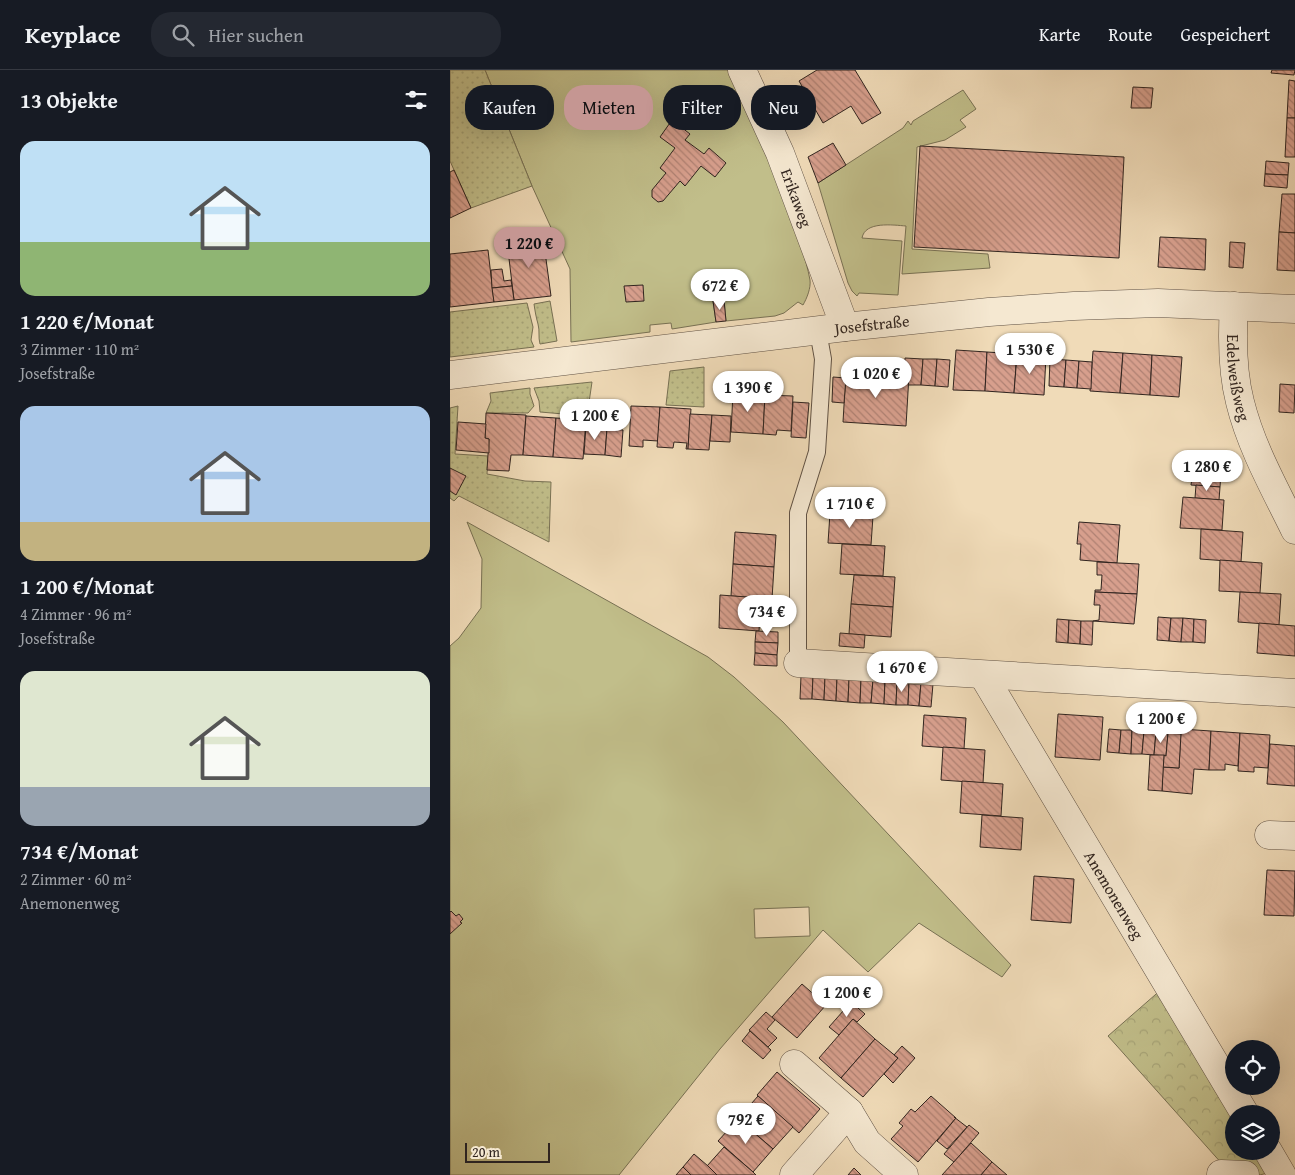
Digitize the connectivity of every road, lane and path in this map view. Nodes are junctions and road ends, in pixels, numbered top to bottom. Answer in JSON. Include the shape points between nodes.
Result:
{"nodes":[{"id":1,"x":742,"y":70,"type":"edge"},
{"id":2,"x":1234,"y":306,"type":"junction"},
{"id":3,"x":1295,"y":309,"type":"edge"},
{"id":4,"x":845,"y":327,"type":"junction"},
{"id":5,"x":818,"y":331,"type":"junction"},
{"id":6,"x":450,"y":375,"type":"edge"},
{"id":7,"x":1295,"y":530,"type":"edge"},
{"id":8,"x":798,"y":663,"type":"joint"},
{"id":9,"x":983,"y":675,"type":"junction"},
{"id":10,"x":1295,"y":693,"type":"edge"},
{"id":11,"x":794,"y":1064,"type":"dead end"},
{"id":12,"x":1241,"y":1105,"type":"edge"},
{"id":13,"x":848,"y":1112,"type":"junction"},
{"id":14,"x":1273,"y":1160,"type":"edge"},
{"id":15,"x":1221,"y":1174,"type":"edge"},
{"id":16,"x":794,"y":1175,"type":"edge"},
{"id":17,"x":904,"y":1175,"type":"edge"},
{"id":18,"x":1245,"y":1175,"type":"edge"},
{"id":19,"x":1282,"y":1175,"type":"edge"}],
"edges":[{"from":1,"to":4,"type":"street","name":"Erikaweg","via":[[780,153]]},
{"from":2,"to":3,"type":"street","name":"Josefstraße"},
{"from":2,"to":4,"type":"street","name":"Josefstraße","via":[[1158,303],[1074,306]]},
{"from":2,"to":7,"type":"street","name":"Edelweißweg","via":[[1232,338],[1240,403],[1252,440]]},
{"from":4,"to":5,"type":"street","name":"Josefstraße"},
{"from":5,"to":6,"type":"street","name":"Josefstraße"},
{"from":5,"to":8,"type":"lane","via":[[823,359],[817,452],[798,513]]},
{"from":8,"to":9,"type":"street"},
{"from":9,"to":10,"type":"street"},
{"from":9,"to":12,"type":"street","name":"Anemonenweg"},
{"from":11,"to":13,"type":"street"},
{"from":13,"to":16,"type":"street"},
{"from":13,"to":17,"type":"street","via":[[867,1142]]},
{"from":14,"to":19,"type":"street"},
{"from":15,"to":18,"type":"street"}]}
